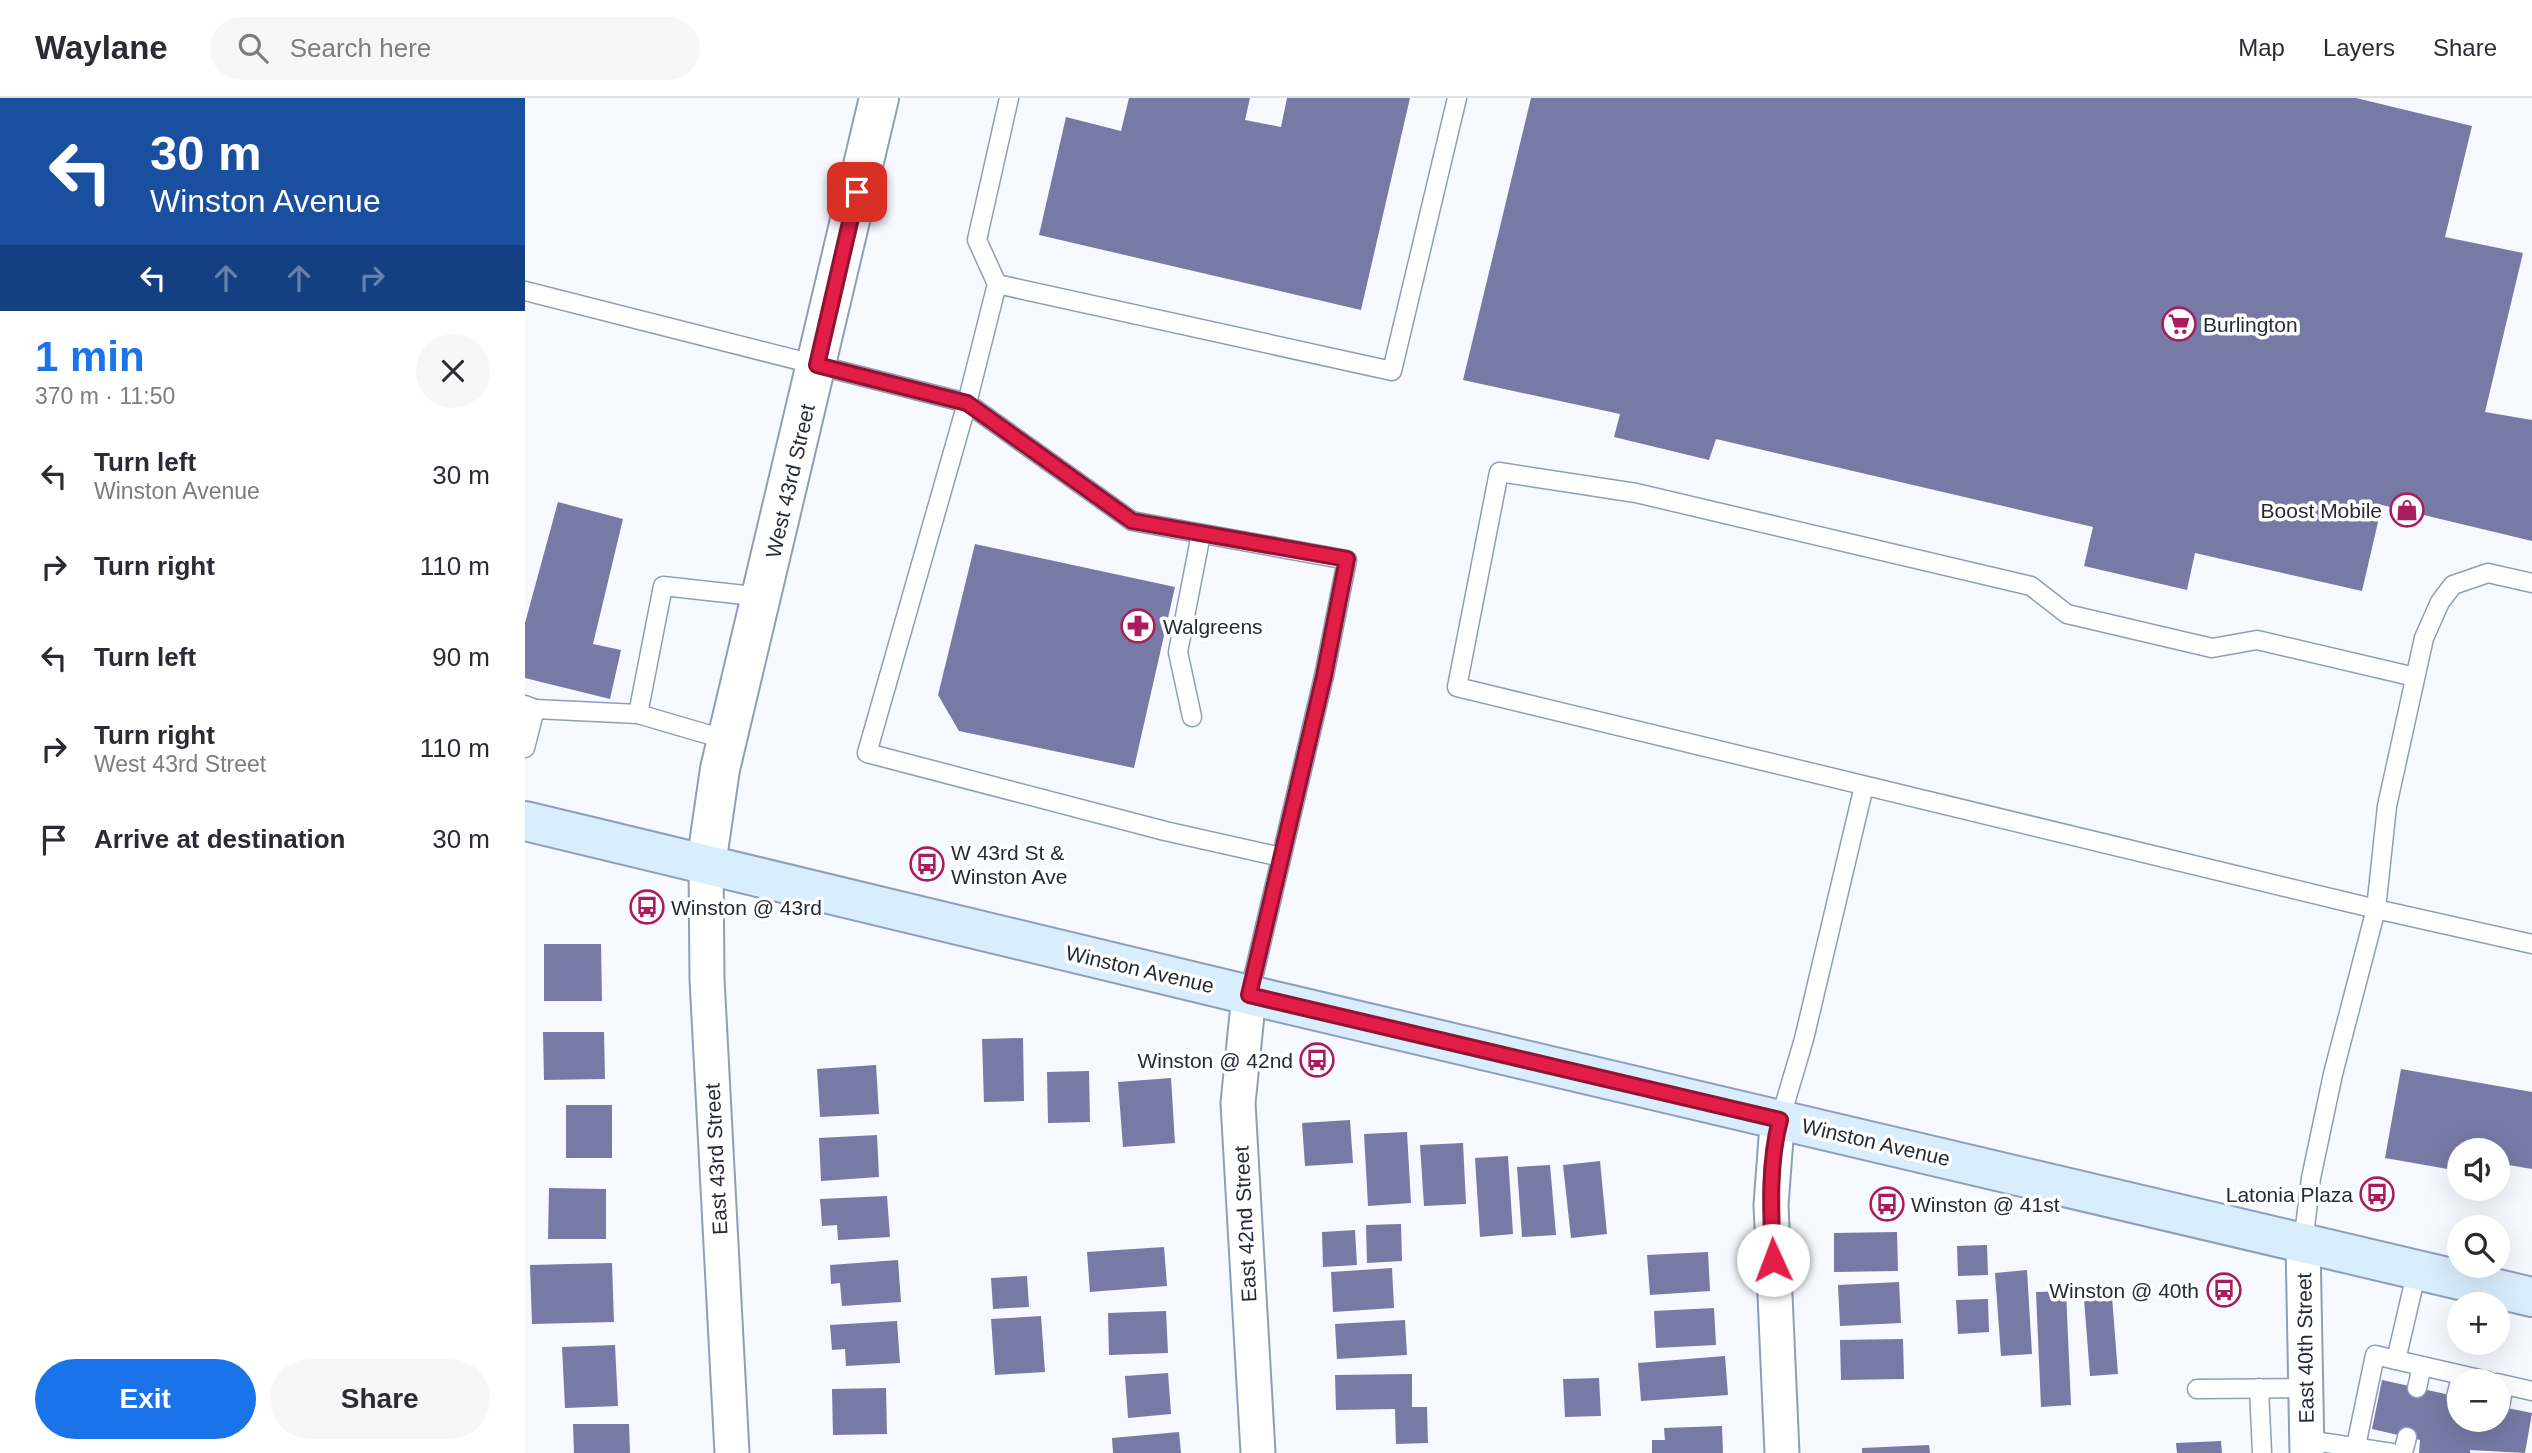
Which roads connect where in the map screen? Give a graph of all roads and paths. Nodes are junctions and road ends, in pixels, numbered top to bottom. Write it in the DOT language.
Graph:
graph roads {
  1 [pos="879,98"];
  2 [pos="1009,98"];
  3 [pos="1457,98"];
  4 [pos="997,284"];
  5 [pos="525,291"];
  6 [pos="817,365"];
  7 [pos="967,403"];
  8 [pos="1201,534"];
  9 [pos="2532,583"];
  10 [pos="763,597"];
  11 [pos="2415,677"];
  12 [pos="530,707"];
  13 [pos="638,714"];
  14 [pos="1192,717"];
  15 [pos="727,740"];
  16 [pos="525,748"];
  17 [pos="1864,786"];
  18 [pos="525,821"];
  19 [pos="1281,857"];
  20 [pos="706,865"];
  21 [pos="2376,909"];
  22 [pos="2532,944"];
  23 [pos="1249,995"];
  24 [pos="1780,1120"];
  25 [pos="2303,1243"];
  26 [pos="2417,1270"];
  27 [pos="2532,1297"];
  28 [pos="2396,1360"];
  29 [pos="2422,1366"];
  30 [pos="2447,1378"];
  31 [pos="2510,1386"];
  32 [pos="2259,1388"];
  33 [pos="2306,1388"];
  34 [pos="2417,1388"];
  35 [pos="2197,1389"];
  36 [pos="2532,1391"];
  37 [pos="2307,1446"];
  38 [pos="2356,1446"];
  39 [pos="732,1453"];
  40 [pos="1258,1453"];
  41 [pos="1781,1453"];
  42 [pos="2262,1453"];
  43 [pos="2392,1453"];
  1 -- 6 [label="street, West 43rd Street"];
  2 -- 4 [label="lane"];
  3 -- 4 [label="lane"];
  4 -- 7 [label="lane"];
  5 -- 6 [label="lane"];
  6 -- 7 [label="lane"];
  6 -- 10 [label="street, West 43rd Street"];
  7 -- 8 [label="lane"];
  7 -- 19 [label="lane"];
  8 -- 14 [label="lane"];
  8 -- 19 [label="lane"];
  9 -- 11 [label="lane"];
  10 -- 13 [label="lane"];
  10 -- 15 [label="street, West 43rd Street"];
  11 -- 17 [label="lane"];
  11 -- 21 [label="lane"];
  12 -- 13 [label="lane"];
  12 -- 16 [label="lane"];
  13 -- 15 [label="lane"];
  15 -- 20 [label="street, West 43rd Street"];
  17 -- 21 [label="lane"];
  17 -- 24 [label="lane"];
  18 -- 20 [label="main road, Winston Avenue"];
  19 -- 23 [label="lane"];
  20 -- 23 [label="main road, Winston Avenue"];
  20 -- 39 [label="street, East 43rd Street"];
  21 -- 22 [label="lane"];
  21 -- 25 [label="lane"];
  23 -- 24 [label="main road, Winston Avenue"];
  23 -- 40 [label="street, East 42nd Street"];
  24 -- 25 [label="main road, Winston Avenue"];
  24 -- 41 [label="street"];
  25 -- 26 [label="main road, Winston Avenue"];
  25 -- 33 [label="street, East 40th Street"];
  26 -- 27 [label="main road, Winston Avenue"];
  26 -- 28 [label="lane"];
  28 -- 29 [label="lane"];
  28 -- 38 [label="lane"];
  29 -- 30 [label="lane"];
  29 -- 34 [label="lane"];
  31 -- 36 [label="lane"];
  32 -- 33 [label="lane"];
  32 -- 35 [label="lane"];
  32 -- 42 [label="lane"];
  33 -- 37 [label="street, East 40th Street"];
  37 -- 38 [label="lane"];
  38 -- 43 [label="lane"];
}
